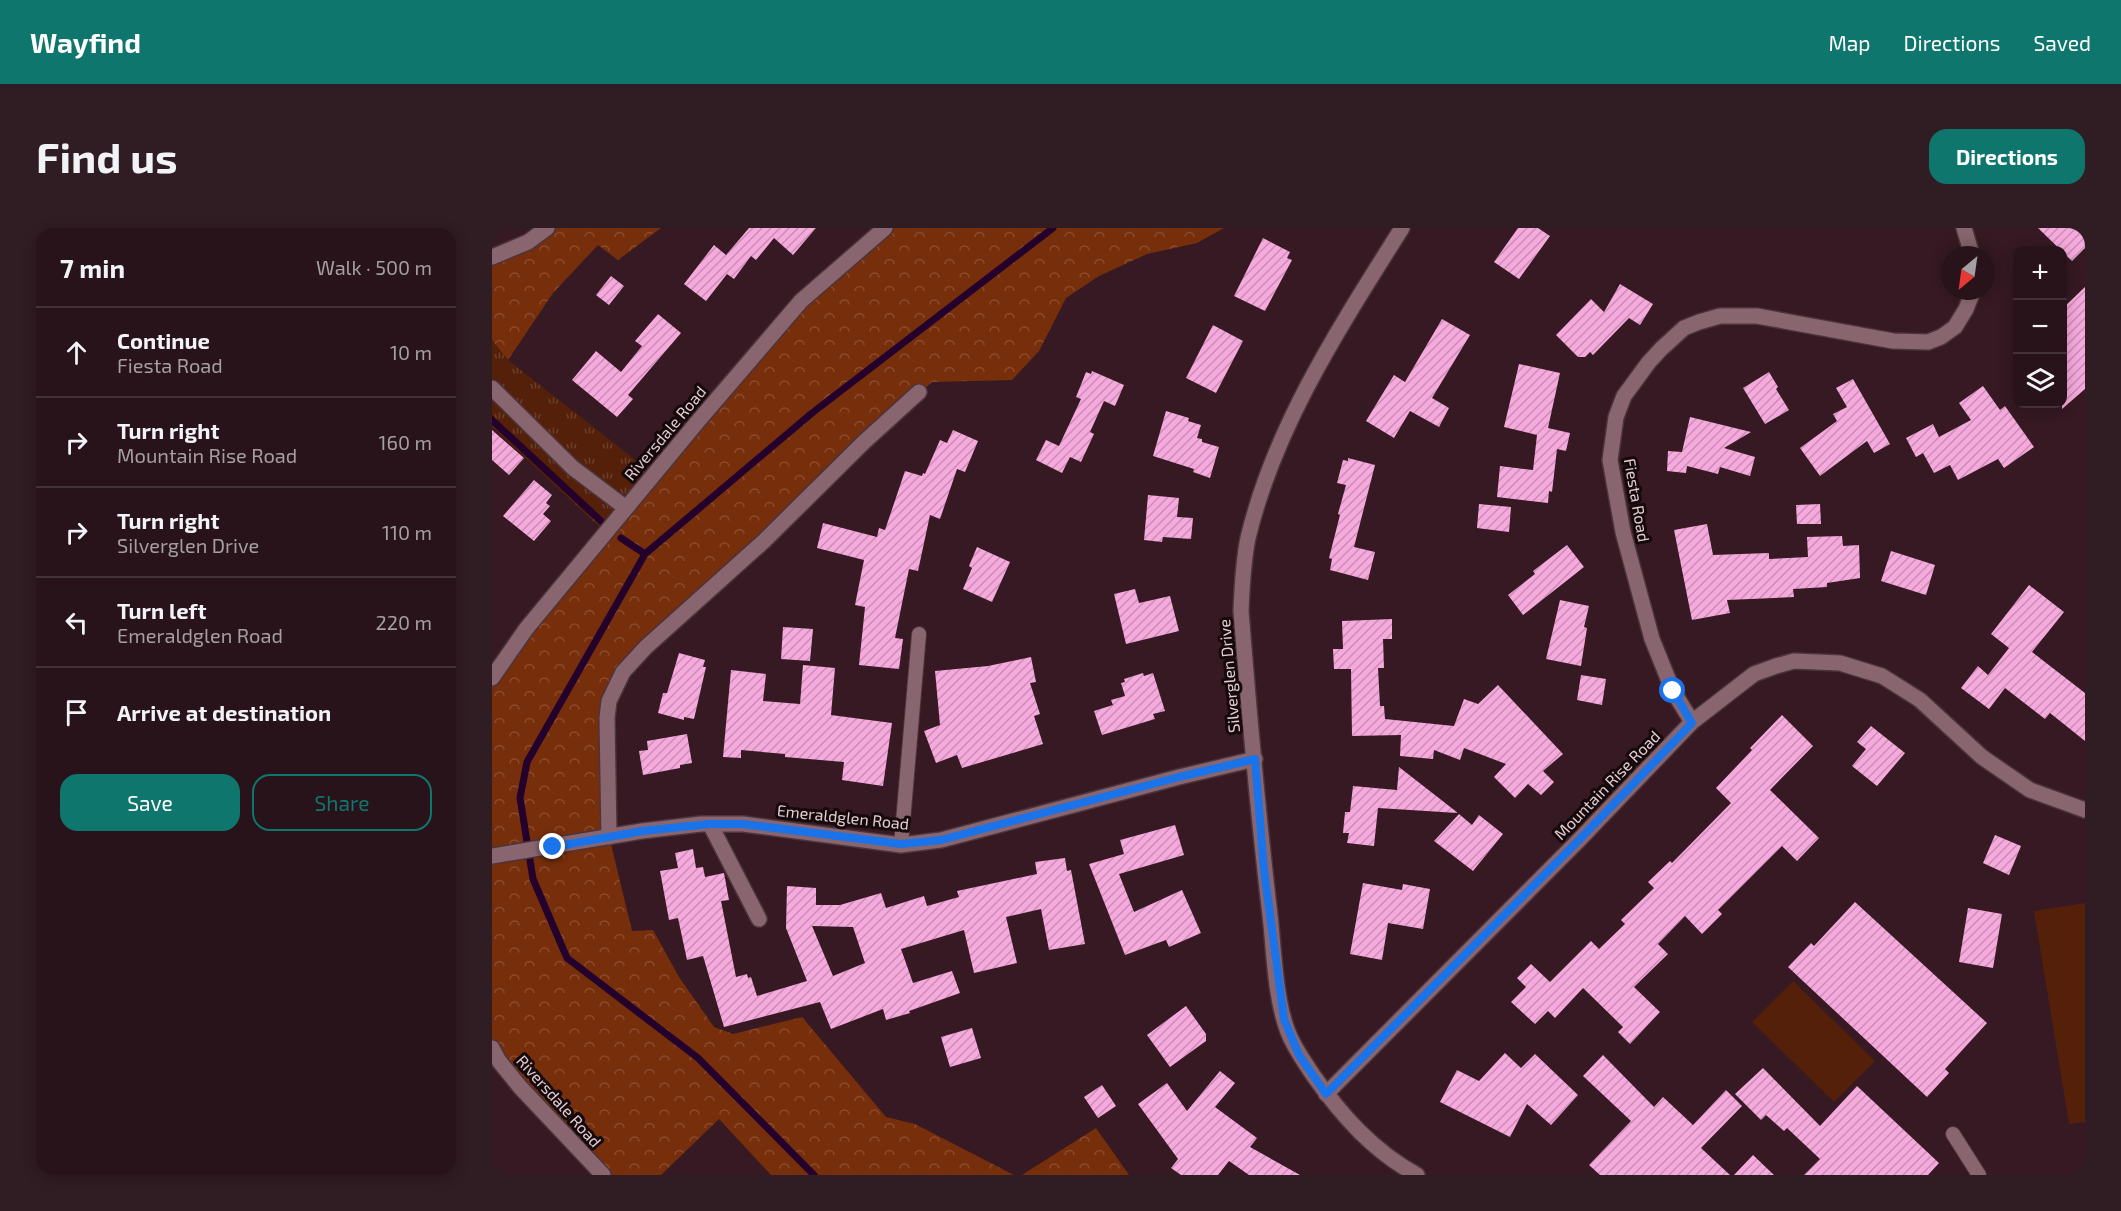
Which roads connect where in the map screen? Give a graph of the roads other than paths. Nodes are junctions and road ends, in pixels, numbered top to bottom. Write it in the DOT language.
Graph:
graph roads {
  1 [pos="547,228"];
  2 [pos="885,228"];
  3 [pos="1402,228"];
  4 [pos="1964,228"];
  5 [pos="1969,246"];
  6 [pos="492,257"];
  7 [pos="1970,300"];
  8 [pos="492,388"];
  9 [pos="919,392"];
  10 [pos="626,508"];
  11 [pos="920,634"];
  12 [pos="492,678"];
  13 [pos="1692,723"];
  14 [pos="1255,759"];
  15 [pos="2085,810"];
  16 [pos="710,824"];
  17 [pos="609,837"];
  18 [pos="901,844"];
  19 [pos="499,855"];
  20 [pos="759,919"];
  21 [pos="492,1048"];
  22 [pos="1326,1094"];
  23 [pos="1953,1134"];
  24 [pos="603,1175"];
  25 [pos="1417,1175"];
  26 [pos="1979,1175"];
  1 -- 6 [label="street"];
  2 -- 10 [label="street, Riversdale Road"];
  3 -- 14 [label="street, Silverglen Drive"];
  4 -- 5 [label="street"];
  7 -- 13 [label="street, Fiesta Road"];
  8 -- 10 [label="street"];
  9 -- 17 [label="street"];
  10 -- 12 [label="street, Riversdale Road"];
  11 -- 18 [label="lane"];
  13 -- 15 [label="street, Mountain Rise Road"];
  13 -- 22 [label="street, Mountain Rise Road"];
  14 -- 18 [label="street, Emeraldglen Road"];
  14 -- 22 [label="street, Silverglen Drive"];
  16 -- 17 [label="street, Emeraldglen Road"];
  16 -- 18 [label="street, Emeraldglen Road"];
  16 -- 20 [label="street"];
  17 -- 19 [label="street, Emeraldglen Road"];
  21 -- 24 [label="street, Riversdale Road"];
  22 -- 25 [label="street, Silverglen Drive"];
  23 -- 26 [label="lane"];
}
